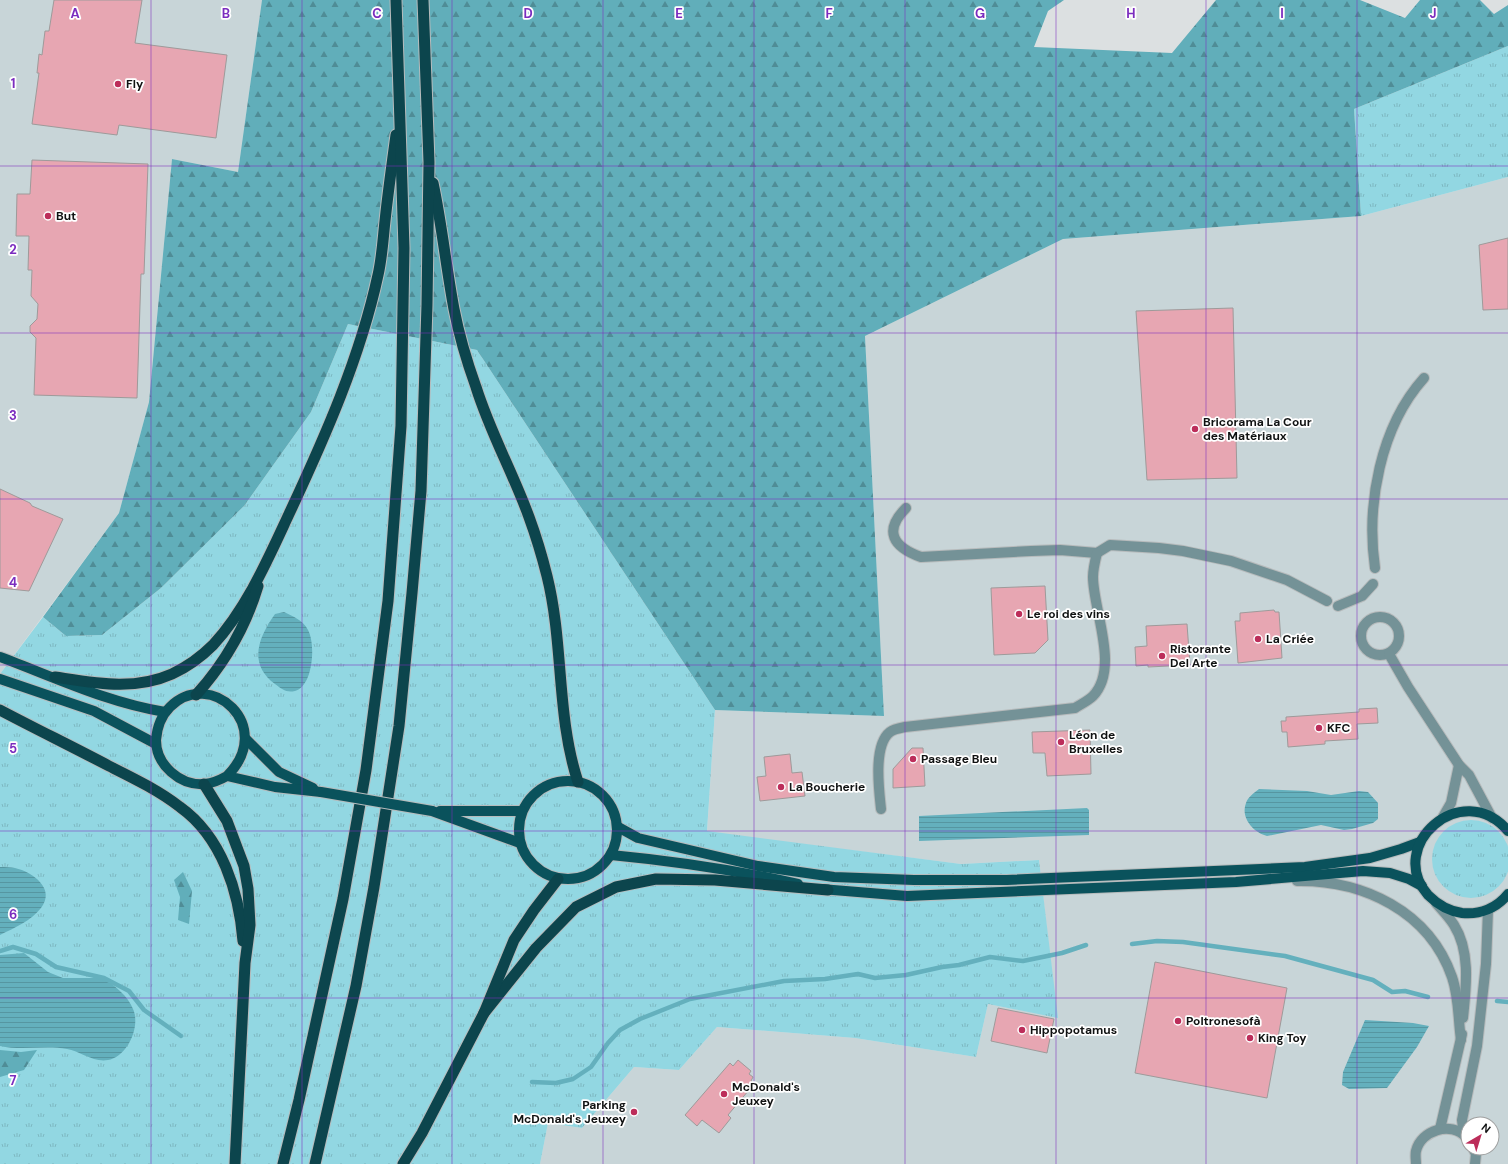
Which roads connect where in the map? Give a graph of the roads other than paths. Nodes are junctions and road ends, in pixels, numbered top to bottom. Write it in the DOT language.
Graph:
graph roads {
  1 [pos="396,0"];
  2 [pos="423,0"];
  3 [pos="400,107"];
  4 [pos="429,162"];
  5 [pos="1424,378"];
  6 [pos="906,508"];
  7 [pos="1097,553"];
  8 [pos="1375,568"];
  9 [pos="263,571"];
  10 [pos="1373,584"];
  11 [pos="1327,601"];
  12 [pos="1338,606"];
  13 [pos="1389,654"];
  14 [pos="0,657"];
  15 [pos="55,677"];
  16 [pos="0,679"];
  17 [pos="196,695"];
  18 [pos="0,710"];
  19 [pos="165,712"];
  20 [pos="246,739"];
  21 [pos="156,744"];
  22 [pos="1459,765"];
  23 [pos="227,776"];
  24 [pos="578,782"];
  25 [pos="204,784"];
  26 [pos="321,792"];
  27 [pos="881,809"];
  28 [pos="432,811"];
  29 [pos="522,811"];
  30 [pos="1443,818"];
  31 [pos="1492,818"];
  32 [pos="618,826"];
  33 [pos="1508,830"];
  34 [pos="1420,842"];
  35 [pos="520,843"];
  36 [pos="611,855"];
  37 [pos="558,879"];
  38 [pos="1236,882"];
  39 [pos="1422,886"];
  40 [pos="828,890"];
  41 [pos="1508,894"];
  42 [pos="1436,903"];
  43 [pos="1488,910"];
  44 [pos="245,963"];
  45 [pos="484,1013"];
  46 [pos="1461,1040"];
  47 [pos="1463,1116"];
  48 [pos="1440,1129"];
  49 [pos="1460,1134"];
  50 [pos="235,1164"];
  51 [pos="283,1164"];
  52 [pos="315,1164"];
  53 [pos="403,1164"];
  54 [pos="1416,1164"];
  1 -- 3 [label="highway"];
  2 -- 4 [label="highway"];
  3 -- 9 [label="highway"];
  3 -- 51 [label="highway"];
  4 -- 24 [label="highway"];
  4 -- 52 [label="highway"];
  5 -- 8 [label="street"];
  6 -- 7 [label="street"];
  7 -- 11 [label="street"];
  7 -- 27 [label="street"];
  9 -- 15 [label="highway"];
  9 -- 17 [label="highway"];
  10 -- 12 [label="street"];
  13 -- 22 [label="street"];
  14 -- 15 [label="main road"];
  15 -- 19 [label="main road"];
  16 -- 21 [label="main road"];
  17 -- 19 [label="main road"];
  17 -- 20 [label="main road"];
  18 -- 44 [label="highway"];
  19 -- 21 [label="main road"];
  20 -- 23 [label="main road"];
  20 -- 26 [label="main road"];
  21 -- 25 [label="main road"];
  22 -- 30 [label="street"];
  22 -- 31 [label="street"];
  23 -- 25 [label="main road"];
  23 -- 26 [label="main road"];
  24 -- 29 [label="main road"];
  24 -- 32 [label="main road"];
  25 -- 44 [label="highway"];
  26 -- 28 [label="main road, bridge"];
  28 -- 29 [label="main road"];
  28 -- 35 [label="main road"];
  29 -- 35 [label="main road"];
  30 -- 31 [label="main road"];
  30 -- 34 [label="main road"];
  31 -- 33 [label="main road"];
  32 -- 34 [label="main road"];
  32 -- 36 [label="main road"];
  34 -- 39 [label="main road"];
  35 -- 37 [label="main road"];
  36 -- 37 [label="main road"];
  36 -- 40 [label="main road"];
  37 -- 45 [label="highway"];
  38 -- 39 [label="main road"];
  38 -- 40 [label="main road"];
  38 -- 46 [label="street"];
  39 -- 42 [label="main road"];
  40 -- 45 [label="highway"];
  41 -- 43 [label="main road"];
  42 -- 43 [label="main road"];
  42 -- 46 [label="street"];
  43 -- 47 [label="street"];
  44 -- 50 [label="highway"];
  45 -- 53 [label="highway"];
  46 -- 48 [label="street"];
  48 -- 49 [label="street"];
  48 -- 54 [label="street"];
}
